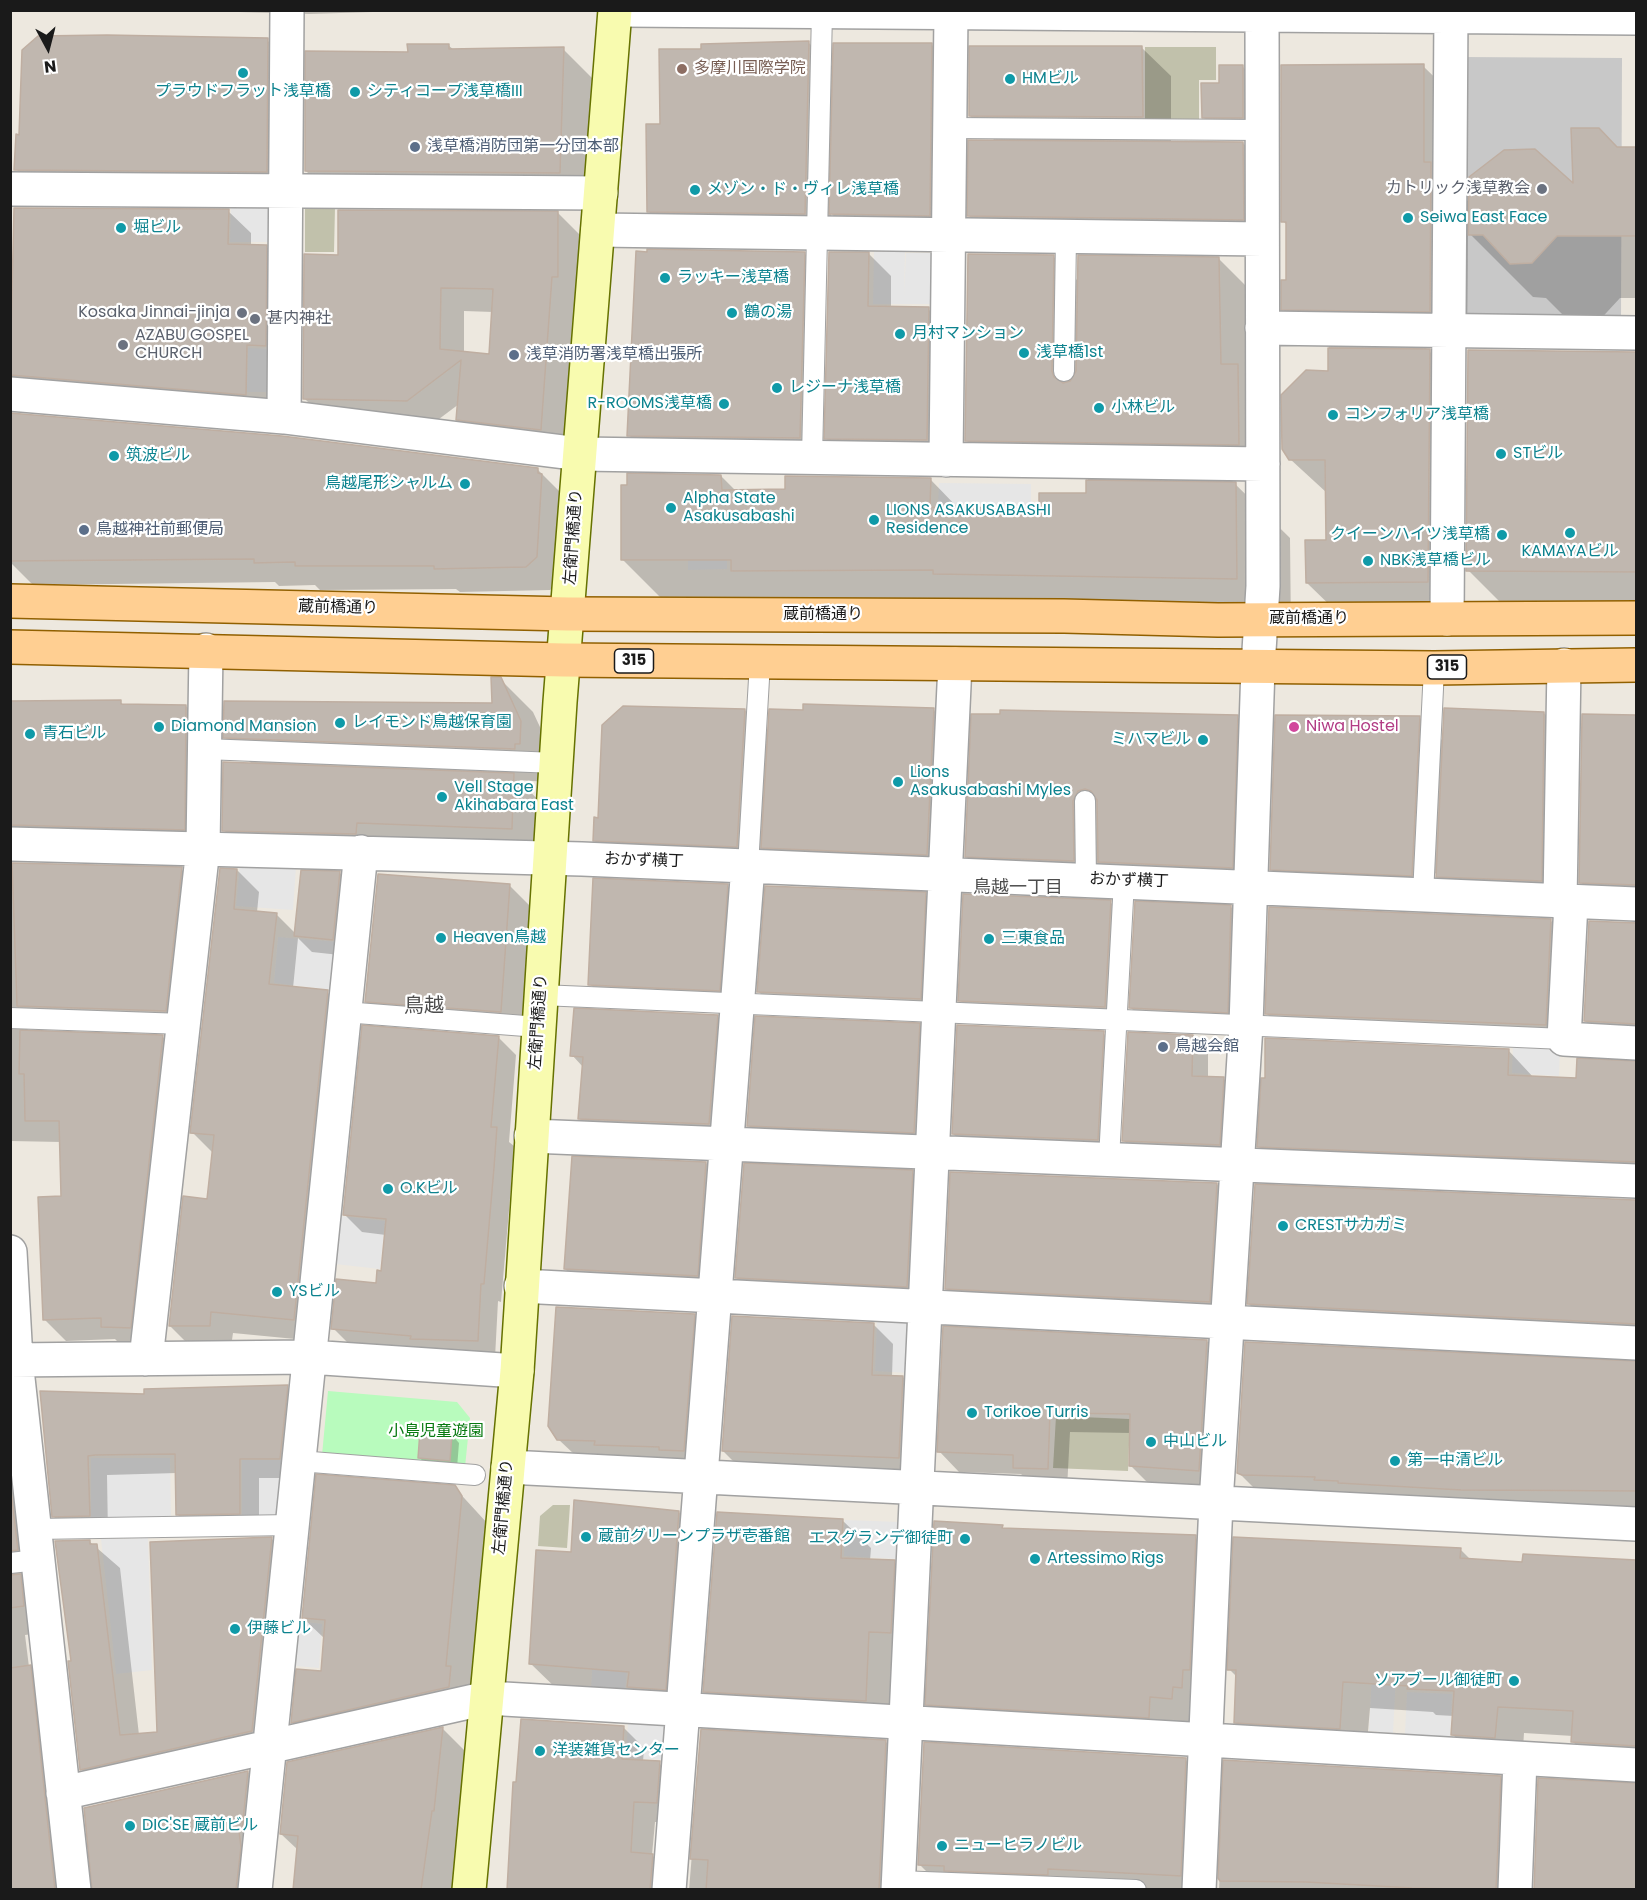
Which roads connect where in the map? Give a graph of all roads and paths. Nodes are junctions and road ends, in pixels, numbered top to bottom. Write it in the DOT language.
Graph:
graph roads {
  1 [pos="287,10"];
  2 [pos="615,10"];
  3 [pos="623,10"];
  4 [pos="822,12"];
  5 [pos="951,13"];
  6 [pos="1262,13"];
  7 [pos="1451,14"];
  8 [pos="1598,14"];
  9 [pos="1636,18"];
  10 [pos="950,128"];
  11 [pos="1262,130"];
  12 [pos="10,189"];
  13 [pos="285,191"];
  14 [pos="601,194"];
  15 [pos="598,230"];
  16 [pos="817,233"];
  17 [pos="948,235"];
  18 [pos="1066,236"];
  19 [pos="1262,239"];
  20 [pos="1262,328"];
  21 [pos="1449,330"];
  22 [pos="1636,333"];
  23 [pos="1064,371"];
  24 [pos="10,394"];
  25 [pos="284,417"];
  26 [pos="580,454"];
  27 [pos="812,458"];
  28 [pos="946,460"];
  29 [pos="1263,464"];
  30 [pos="10,601"];
  31 [pos="568,614"];
  32 [pos="1636,618"];
  33 [pos="1447,619"];
  34 [pos="1261,620"];
  35 [pos="10,647"];
  36 [pos="206,650"];
  37 [pos="564,660"];
  38 [pos="760,662"];
  39 [pos="955,664"];
  40 [pos="1564,665"];
  41 [pos="1636,665"];
  42 [pos="1257,667"];
  43 [pos="1434,668"];
  44 [pos="205,749"];
  45 [pos="556,763"];
  46 [pos="1085,801"];
  47 [pos="10,844"];
  48 [pos="203,848"];
  49 [pos="360,852"];
  50 [pos="550,858"];
  51 [pos="748,866"];
  52 [pos="945,874"];
  53 [pos="1086,880"];
  54 [pos="1124,881"];
  55 [pos="1251,886"];
  56 [pos="1423,895"];
  57 [pos="1566,903"];
  58 [pos="1636,904"];
  59 [pos="541,995"];
  60 [pos="739,1004"];
  61 [pos="344,1012"];
  62 [pos="939,1012"];
  63 [pos="10,1017"];
  64 [pos="1116,1019"];
  65 [pos="184,1024"];
  66 [pos="1246,1025"];
  67 [pos="538,1027"];
  68 [pos="1564,1039"];
  69 [pos="1636,1043"];
  70 [pos="531,1136"];
  71 [pos="729,1143"];
  72 [pos="932,1152"];
  73 [pos="1109,1159"];
  74 [pos="1238,1165"];
  75 [pos="1636,1181"];
  76 [pos="10,1252"];
  77 [pos="521,1286"];
  78 [pos="717,1296"];
  79 [pos="925,1307"];
  80 [pos="1228,1322"];
  81 [pos="1636,1343"];
  82 [pos="309,1357"];
  83 [pos="146,1359"];
  84 [pos="14,1360"];
  85 [pos="517,1371"];
  86 [pos="299,1461"];
  87 [pos="508,1467"];
  88 [pos="475,1474"];
  89 [pos="703,1477"];
  90 [pos="917,1488"];
  91 [pos="1216,1503"];
  92 [pos="1636,1524"];
  93 [pos="292,1525"];
  94 [pos="35,1528"];
  95 [pos="24,1562"];
  96 [pos="487,1698"];
  97 [pos="684,1709"];
  98 [pos="906,1722"];
  99 [pos="1206,1740"];
  100 [pos="270,1746"];
  101 [pos="1520,1759"];
  102 [pos="1636,1765"];
  103 [pos="63,1793"];
  104 [pos="898,1885"];
  105 [pos="74,1890"];
  106 [pos="255,1890"];
  107 [pos="469,1890"];
  108 [pos="669,1890"];
  109 [pos="1136,1890"];
  110 [pos="1199,1890"];
  111 [pos="1515,1890"];
  1 -- 13 [label="street"];
  2 -- 14 [label="street, 左衛門橋通り"];
  3 -- 4 [label="street"];
  4 -- 5 [label="street"];
  4 -- 16 [label="lane"];
  5 -- 6 [label="street"];
  5 -- 10 [label="street"];
  6 -- 7 [label="street"];
  6 -- 11 [label="street"];
  7 -- 8 [label="street"];
  7 -- 21 [label="street"];
  8 -- 9 [label="street"];
  10 -- 11 [label="lane"];
  10 -- 17 [label="street"];
  11 -- 19 [label="street"];
  12 -- 13 [label="street"];
  13 -- 14 [label="street"];
  13 -- 25 [label="street"];
  14 -- 15 [label="street, 左衛門橋通り"];
  15 -- 16 [label="street"];
  15 -- 26 [label="street, 左衛門橋通り"];
  16 -- 17 [label="street"];
  16 -- 27 [label="lane"];
  17 -- 18 [label="street"];
  17 -- 28 [label="street"];
  18 -- 19 [label="street"];
  18 -- 23 [label="lane"];
  19 -- 20 [label="street"];
  20 -- 21 [label="street"];
  20 -- 29 [label="street"];
  21 -- 22 [label="street"];
  21 -- 33 [label="street"];
  24 -- 25 [label="street"];
  25 -- 26 [label="street"];
  26 -- 27 [label="street"];
  26 -- 31 [label="street, 左衛門橋通り"];
  27 -- 28 [label="street"];
  28 -- 29 [label="street"];
  29 -- 34 [label="street"];
  30 -- 31 [label="main road, 蔵前橋通り"];
  31 -- 34 [label="main road, 蔵前橋通り"];
  31 -- 37 [label="street, 左衛門橋通り"];
  32 -- 33 [label="main road, 蔵前橋通り"];
  33 -- 34 [label="main road, 蔵前橋通り"];
  34 -- 42 [label="street"];
  35 -- 36 [label="main road, 315"];
  36 -- 37 [label="main road, 315"];
  36 -- 44 [label="street"];
  37 -- 38 [label="main road, 315"];
  37 -- 45 [label="street, 左衛門橋通り"];
  38 -- 39 [label="main road, 315"];
  38 -- 51 [label="lane"];
  39 -- 42 [label="main road, 315"];
  39 -- 52 [label="street"];
  40 -- 41 [label="main road, 315"];
  40 -- 43 [label="main road, 315"];
  40 -- 57 [label="street"];
  42 -- 43 [label="main road, 315"];
  42 -- 55 [label="street"];
  43 -- 56 [label="lane"];
  44 -- 45 [label="lane"];
  44 -- 48 [label="street"];
  45 -- 50 [label="street, 左衛門橋通り"];
  46 -- 53 [label="lane"];
  47 -- 48 [label="street, おかず横丁"];
  48 -- 49 [label="street, おかず横丁"];
  48 -- 65 [label="street"];
  49 -- 50 [label="street, おかず横丁"];
  49 -- 61 [label="street"];
  50 -- 51 [label="street, おかず横丁"];
  50 -- 59 [label="street, 左衛門橋通り"];
  51 -- 52 [label="street, おかず横丁"];
  51 -- 60 [label="street"];
  52 -- 53 [label="street, おかず横丁"];
  52 -- 62 [label="street"];
  53 -- 54 [label="street, おかず横丁"];
  54 -- 55 [label="street, おかず横丁"];
  54 -- 64 [label="lane"];
  55 -- 56 [label="street, おかず横丁"];
  55 -- 66 [label="street"];
  56 -- 57 [label="street, おかず横丁"];
  57 -- 58 [label="street, おかず横丁"];
  57 -- 68 [label="street"];
  59 -- 60 [label="lane"];
  59 -- 67 [label="street, 左衛門橋通り"];
  60 -- 62 [label="lane"];
  60 -- 71 [label="street"];
  61 -- 67 [label="lane"];
  61 -- 82 [label="street"];
  62 -- 64 [label="lane"];
  62 -- 72 [label="street"];
  63 -- 65 [label="lane"];
  64 -- 66 [label="lane"];
  64 -- 73 [label="lane"];
  65 -- 83 [label="street"];
  66 -- 68 [label="lane"];
  66 -- 74 [label="street"];
  67 -- 70 [label="street, 左衛門橋通り"];
  68 -- 69 [label="street"];
  70 -- 71 [label="street"];
  70 -- 77 [label="street, 左衛門橋通り"];
  71 -- 72 [label="street"];
  71 -- 78 [label="street"];
  72 -- 73 [label="street"];
  72 -- 79 [label="street"];
  73 -- 74 [label="street"];
  74 -- 75 [label="street"];
  74 -- 80 [label="street"];
  76 -- 84 [label="street"];
  77 -- 78 [label="street"];
  77 -- 85 [label="street, 左衛門橋通り"];
  78 -- 79 [label="street"];
  78 -- 89 [label="street"];
  79 -- 80 [label="street"];
  79 -- 90 [label="street"];
  80 -- 81 [label="street"];
  80 -- 91 [label="street"];
  82 -- 83 [label="street"];
  82 -- 85 [label="street"];
  82 -- 86 [label="street"];
  83 -- 84 [label="street"];
  84 -- 94 [label="street"];
  85 -- 87 [label="street, 左衛門橋通り"];
  86 -- 88 [label="lane"];
  86 -- 93 [label="street"];
  87 -- 89 [label="street"];
  87 -- 96 [label="street, 左衛門橋通り"];
  89 -- 90 [label="street"];
  89 -- 97 [label="street"];
  90 -- 91 [label="street"];
  90 -- 98 [label="street"];
  91 -- 92 [label="street"];
  91 -- 99 [label="street"];
  93 -- 94 [label="lane"];
  93 -- 100 [label="street"];
  94 -- 95 [label="street"];
  95 -- 103 [label="street"];
  96 -- 97 [label="street"];
  96 -- 100 [label="street"];
  96 -- 107 [label="street, 左衛門橋通り"];
  97 -- 98 [label="street"];
  97 -- 108 [label="street"];
  98 -- 99 [label="street"];
  98 -- 104 [label="street"];
  99 -- 101 [label="street"];
  99 -- 110 [label="street"];
  100 -- 103 [label="street"];
  100 -- 106 [label="street"];
  101 -- 102 [label="street"];
  101 -- 111 [label="street"];
  103 -- 105 [label="street"];
  104 -- 109 [label="lane"];
}
